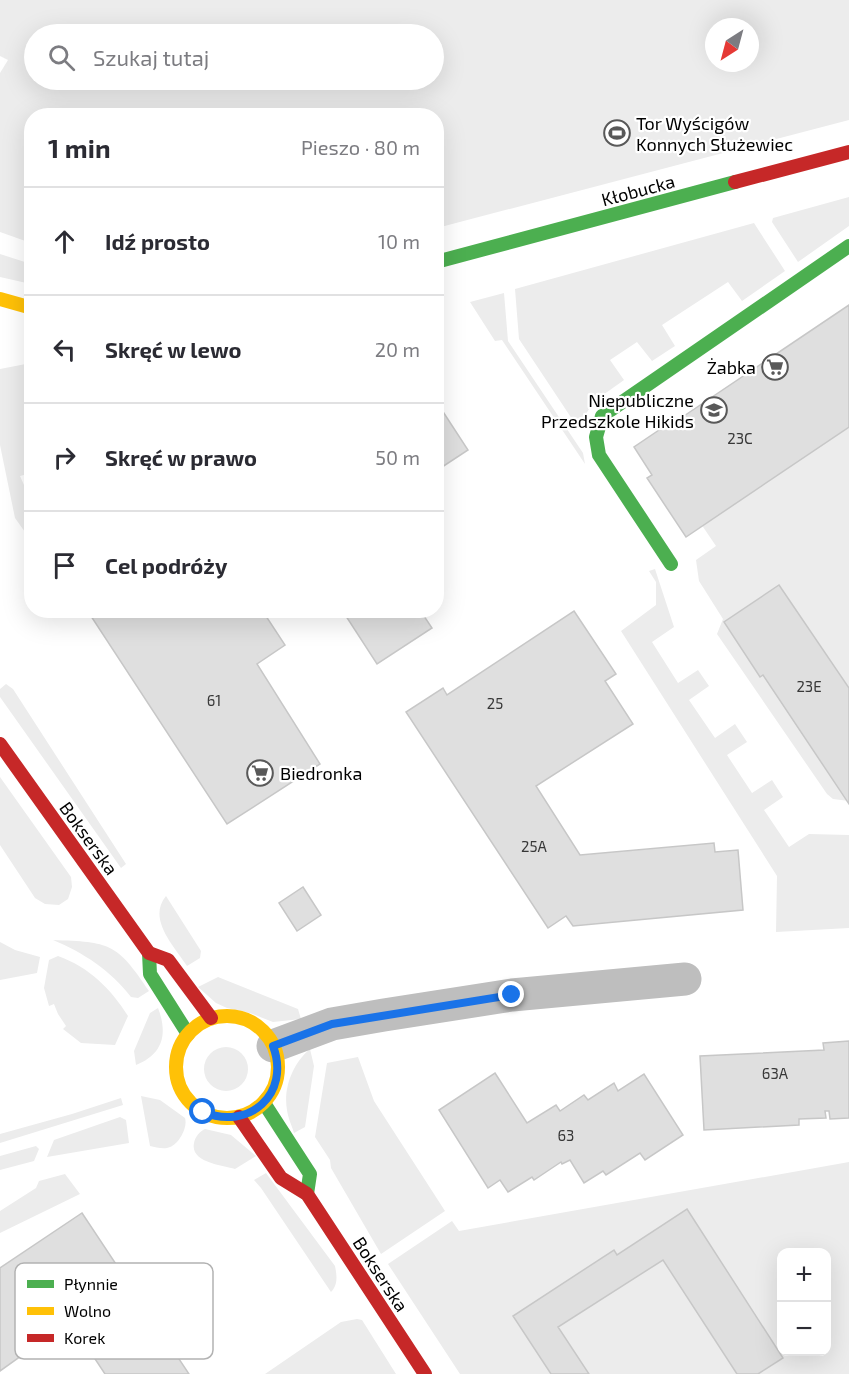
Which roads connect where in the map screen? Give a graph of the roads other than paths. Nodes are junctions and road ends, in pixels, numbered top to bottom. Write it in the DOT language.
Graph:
graph roads {
  1 [pos="849,152"];
  2 [pos="849,246"];
  3 [pos="444,259"];
  4 [pos="0,299"];
  5 [pos="24,306"];
  6 [pos="671,564"];
  7 [pos="0,744"];
  8 [pos="149,953"];
  9 [pos="685,979"];
  10 [pos="211,1018"];
  11 [pos="188,1034"];
  12 [pos="273,1046"];
  13 [pos="264,1103"];
  14 [pos="239,1117"];
  15 [pos="307,1194"];
  16 [pos="425,1374"];
  1 -- 3 [label="street, Kłobucka"];
  2 -- 6 [label="street"];
  4 -- 5 [label="street"];
  7 -- 8 [label="street, Bokserska"];
  8 -- 10 [label="street, Bokserska"];
  8 -- 11 [label="street, Bokserska"];
  9 -- 12 [label="street"];
  10 -- 11 [label="street"];
  10 -- 12 [label="street"];
  11 -- 14 [label="street"];
  12 -- 13 [label="street"];
  13 -- 14 [label="street"];
  13 -- 15 [label="street, Bokserska"];
  14 -- 15 [label="street, Bokserska"];
  15 -- 16 [label="street, Bokserska"];
}
